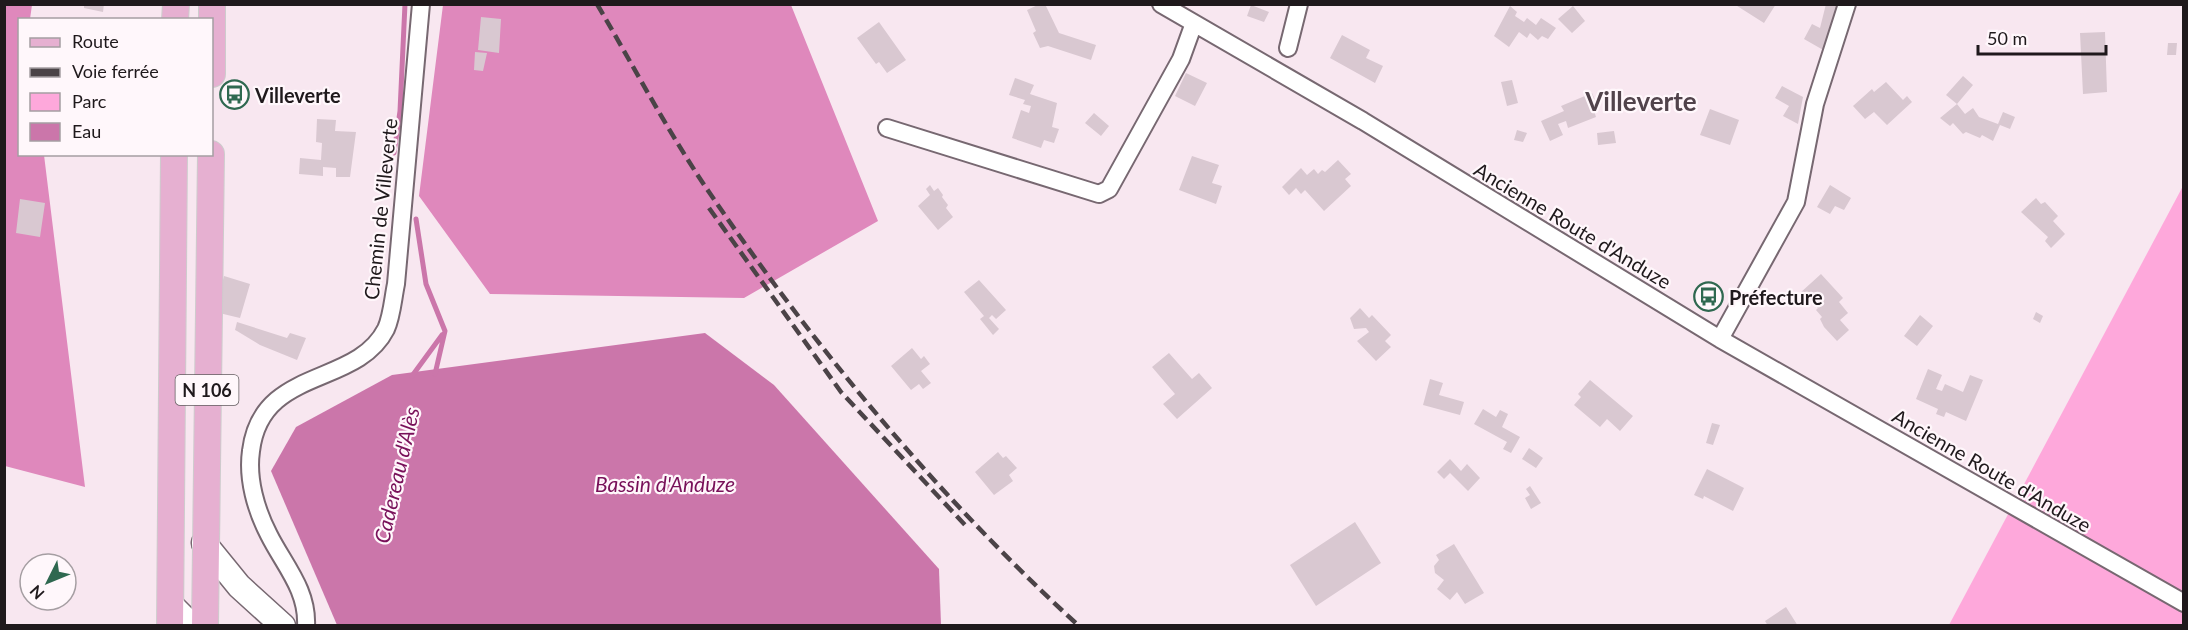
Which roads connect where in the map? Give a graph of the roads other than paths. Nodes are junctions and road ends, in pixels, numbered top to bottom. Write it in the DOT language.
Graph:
graph roads {
  1 [pos="421,4"];
  2 [pos="1161,4"];
  3 [pos="1299,4"];
  4 [pos="1847,4"];
  5 [pos="1194,23"];
  6 [pos="1287,48"];
  7 [pos="887,128"];
  8 [pos="174,156"];
  9 [pos="211,156"];
  10 [pos="1720,339"];
  11 [pos="204,543"];
  12 [pos="2184,603"];
  13 [pos="170,615"];
  14 [pos="192,626"];
  15 [pos="205,626"];
  16 [pos="283,626"];
  17 [pos="306,626"];
  1 -- 17 [label="street, Chemin de Villeverte"];
  2 -- 5 [label="street, Ancienne Route d'Anduze"];
  3 -- 6 [label="street"];
  4 -- 10 [label="street"];
  5 -- 7 [label="street"];
  5 -- 10 [label="street, Ancienne Route d'Anduze"];
  8 -- 13 [label="main road, N 106"];
  9 -- 11 [label="main road, N 106"];
  10 -- 12 [label="street, Ancienne Route d'Anduze"];
  11 -- 15 [label="main road, N 106"];
  11 -- 16 [label="main road"];
  13 -- 14 [label="main road"];
}
